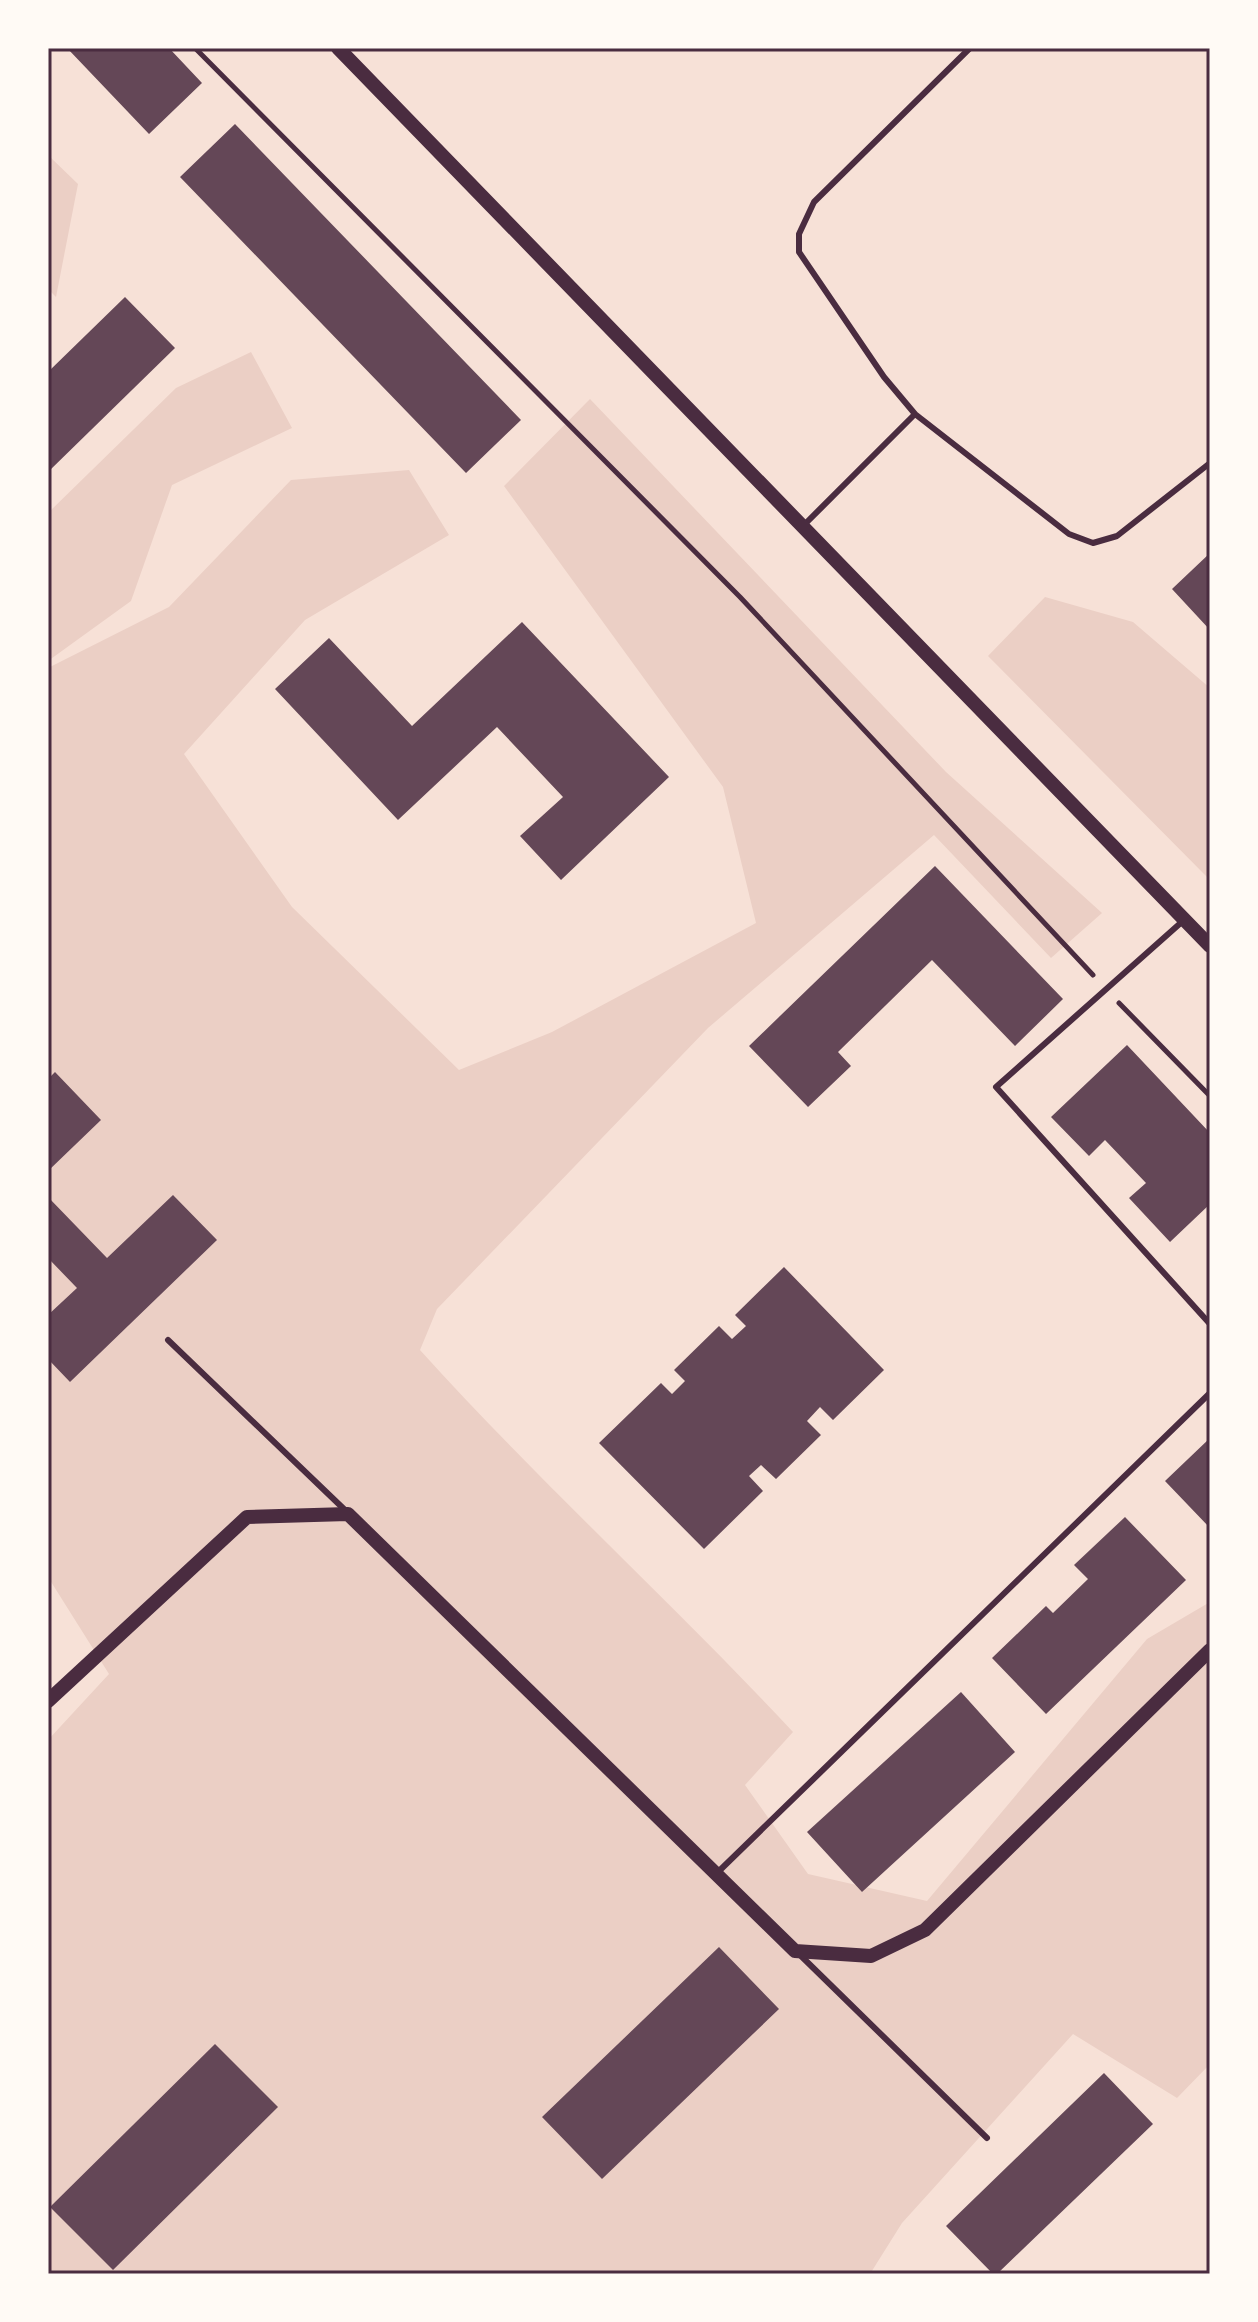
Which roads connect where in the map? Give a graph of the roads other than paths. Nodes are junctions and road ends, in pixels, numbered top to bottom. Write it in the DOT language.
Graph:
graph roads {
  1 [pos="338,48"];
  2 [pos="970,48"];
  3 [pos="915,414"];
  4 [pos="1210,463"];
  5 [pos="802,528"];
  6 [pos="1184,920"];
  7 [pos="1210,946"];
  8 [pos="1210,1324"];
  9 [pos="168,1340"];
  10 [pos="1210,1393"];
  11 [pos="348,1514"];
  12 [pos="1210,1650"];
  13 [pos="48,1701"];
  14 [pos="717,1873"];
  15 [pos="795,1951"];
  16 [pos="987,2138"];
  1 -- 5 [label="street"];
  2 -- 3 [label="lane"];
  3 -- 4 [label="lane"];
  3 -- 5 [label="lane"];
  5 -- 6 [label="street"];
  6 -- 7 [label="street"];
  6 -- 8 [label="lane"];
  9 -- 11 [label="lane"];
  10 -- 14 [label="lane"];
  11 -- 13 [label="street"];
  11 -- 14 [label="street"];
  12 -- 15 [label="street"];
  14 -- 15 [label="street"];
  15 -- 16 [label="lane"];
}
